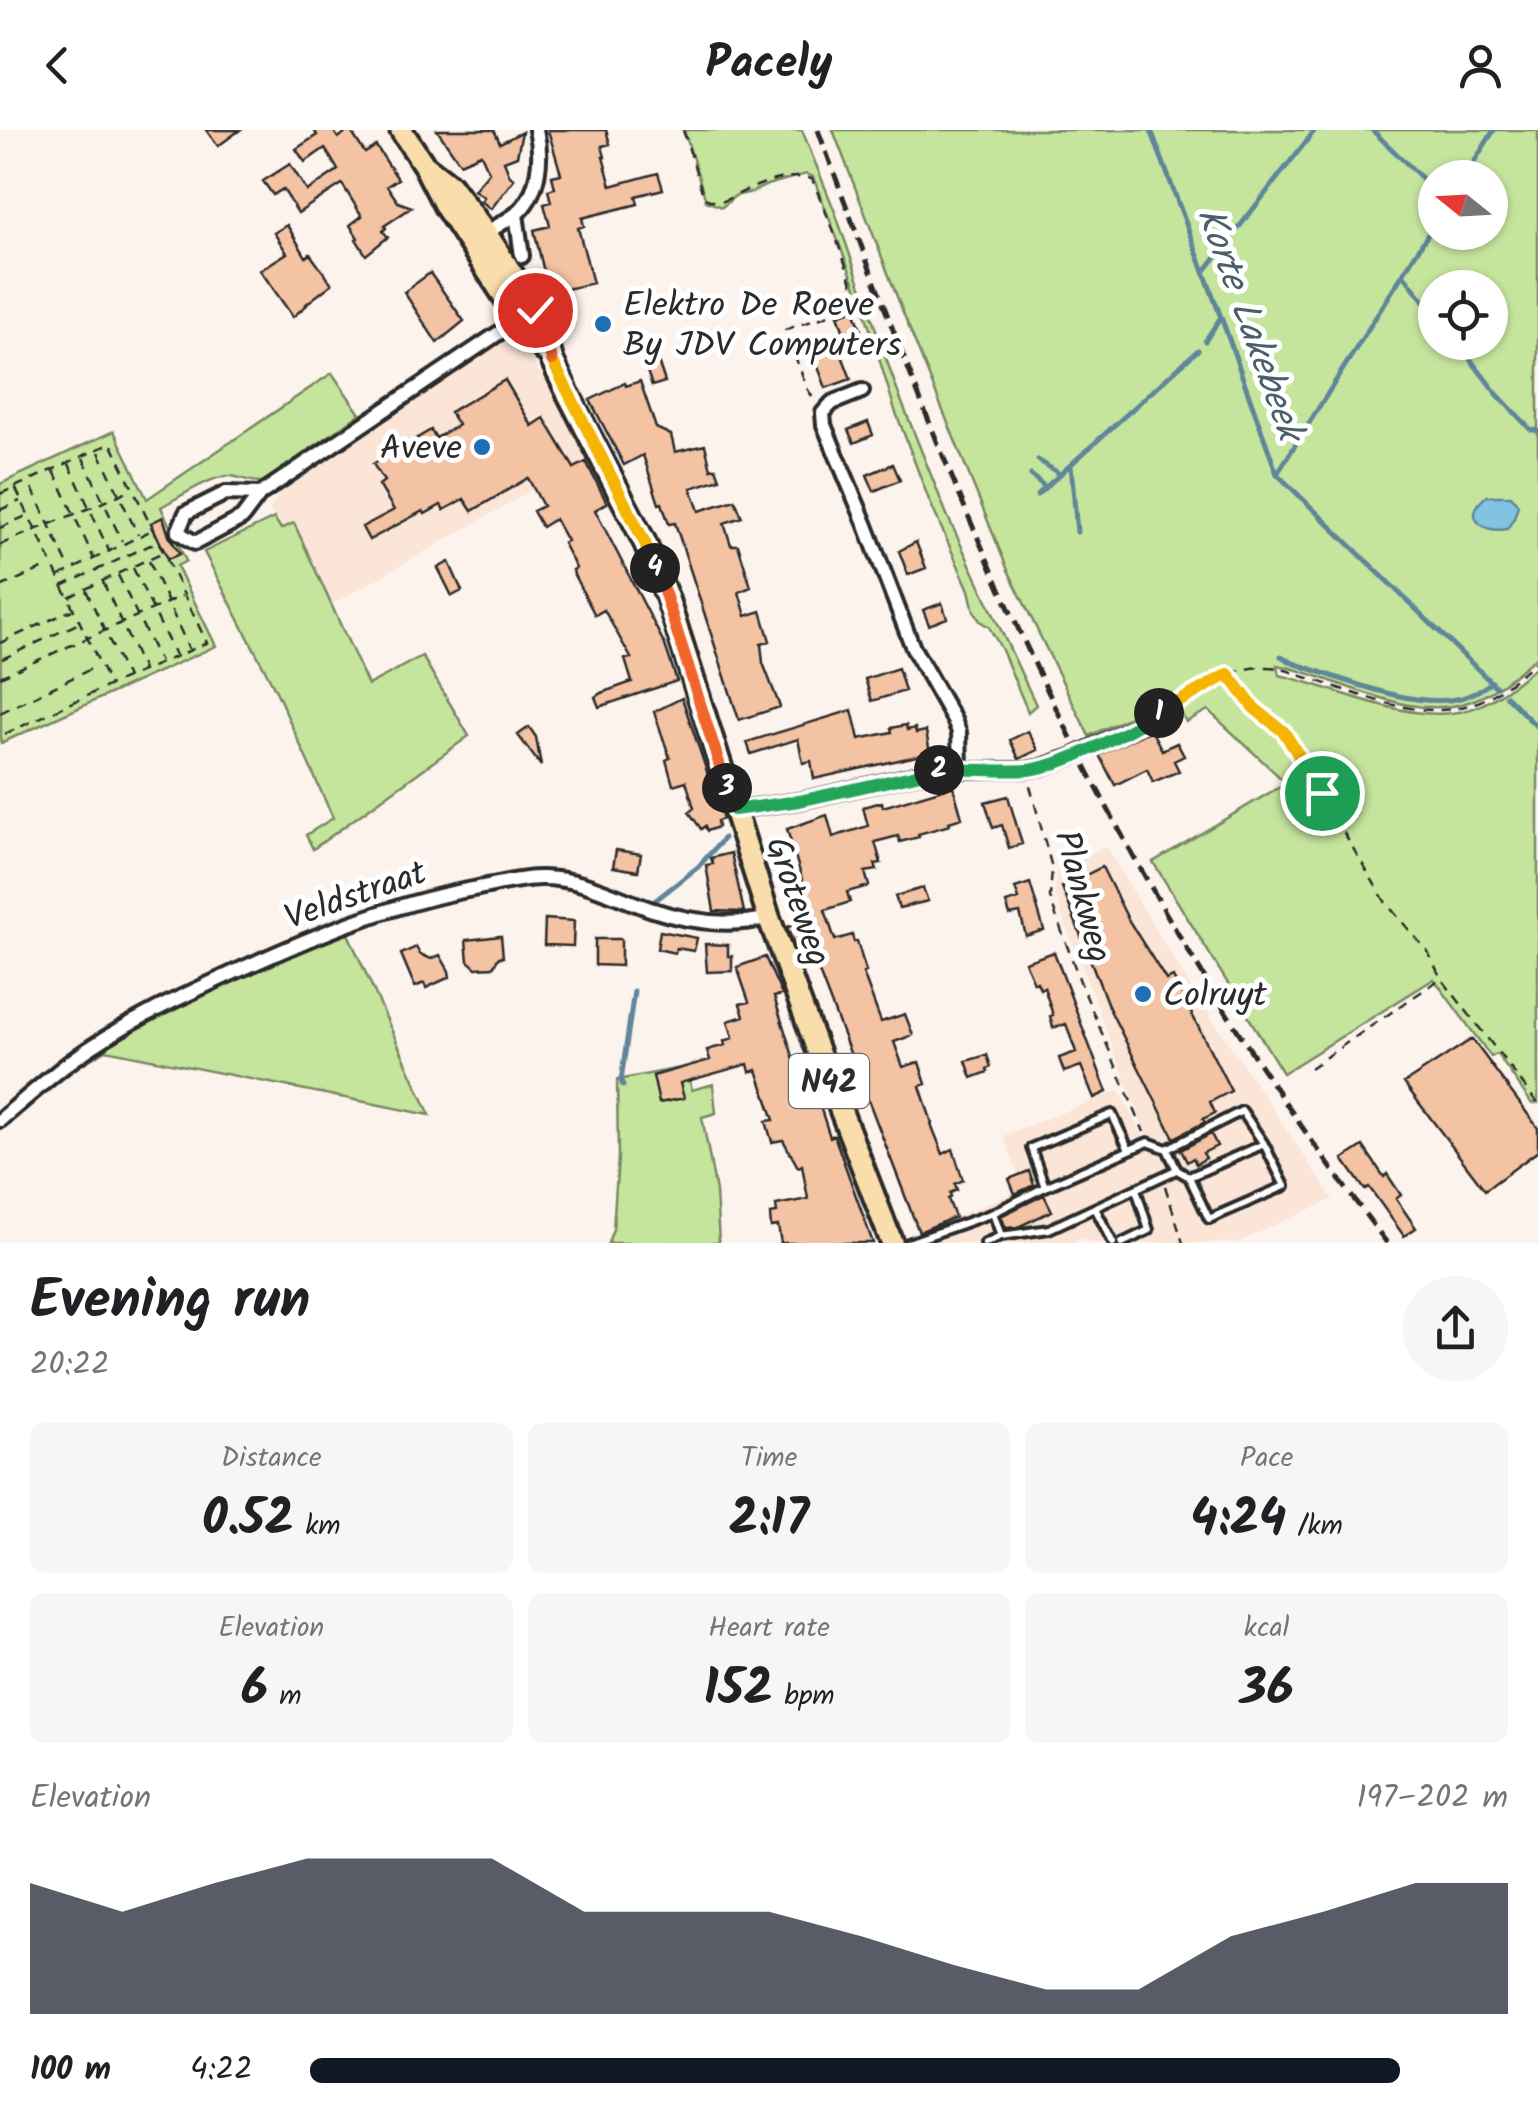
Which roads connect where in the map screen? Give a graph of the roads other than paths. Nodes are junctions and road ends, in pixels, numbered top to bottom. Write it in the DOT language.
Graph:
graph roads {
  1 [pos="401,130"];
  2 [pos="536,130"];
  3 [pos="516,214"];
  4 [pos="479,238"];
  5 [pos="522,256"];
  6 [pos="527,314"];
  7 [pos="862,391"];
  8 [pos="260,494"];
  9 [pos="1173,705"];
  10 [pos="960,768"];
  11 [pos="734,810"];
  12 [pos="769,918"];
  13 [pos="0,1120"];
  14 [pos="1264,1144"];
  15 [pos="1167,1149"];
  16 [pos="1129,1150"];
  17 [pos="1176,1170"];
  18 [pos="1189,1177"];
  19 [pos="1045,1187"];
  20 [pos="1135,1189"];
  21 [pos="1095,1208"];
  22 [pos="993,1212"];
  23 [pos="1001,1236"];
  24 [pos="892,1243"];
  25 [pos="908,1243"];
  26 [pos="984,1243"];
  27 [pos="1113,1243"];
  28 [pos="1122,1243"];
  1 -- 4 [label="main road, Groteweg / N42"];
  2 -- 3 [label="street"];
  3 -- 4 [label="street"];
  3 -- 5 [label="street"];
  4 -- 6 [label="main road, Groteweg / N42"];
  6 -- 8 [label="street"];
  6 -- 11 [label="main road, Groteweg / N42"];
  7 -- 10 [label="street"];
  8 -- 8 [label="street"];
  9 -- 10 [label="street"];
  10 -- 11 [label="street"];
  11 -- 12 [label="main road, Groteweg / N42"];
  12 -- 13 [label="street, Veldstraat"];
  12 -- 24 [label="main road, Groteweg / N42"];
  14 -- 15 [label="lane"];
  14 -- 18 [label="lane"];
  14 -- 18 [label="lane"];
  15 -- 16 [label="lane"];
  15 -- 17 [label="lane"];
  16 -- 19 [label="lane"];
  16 -- 19 [label="lane"];
  17 -- 18 [label="lane"];
  17 -- 20 [label="lane"];
  19 -- 22 [label="lane"];
  20 -- 21 [label="lane"];
  20 -- 28 [label="lane"];
  21 -- 23 [label="lane"];
  21 -- 27 [label="lane"];
  22 -- 23 [label="lane"];
  22 -- 25 [label="lane"];
  23 -- 26 [label="lane"];
}
